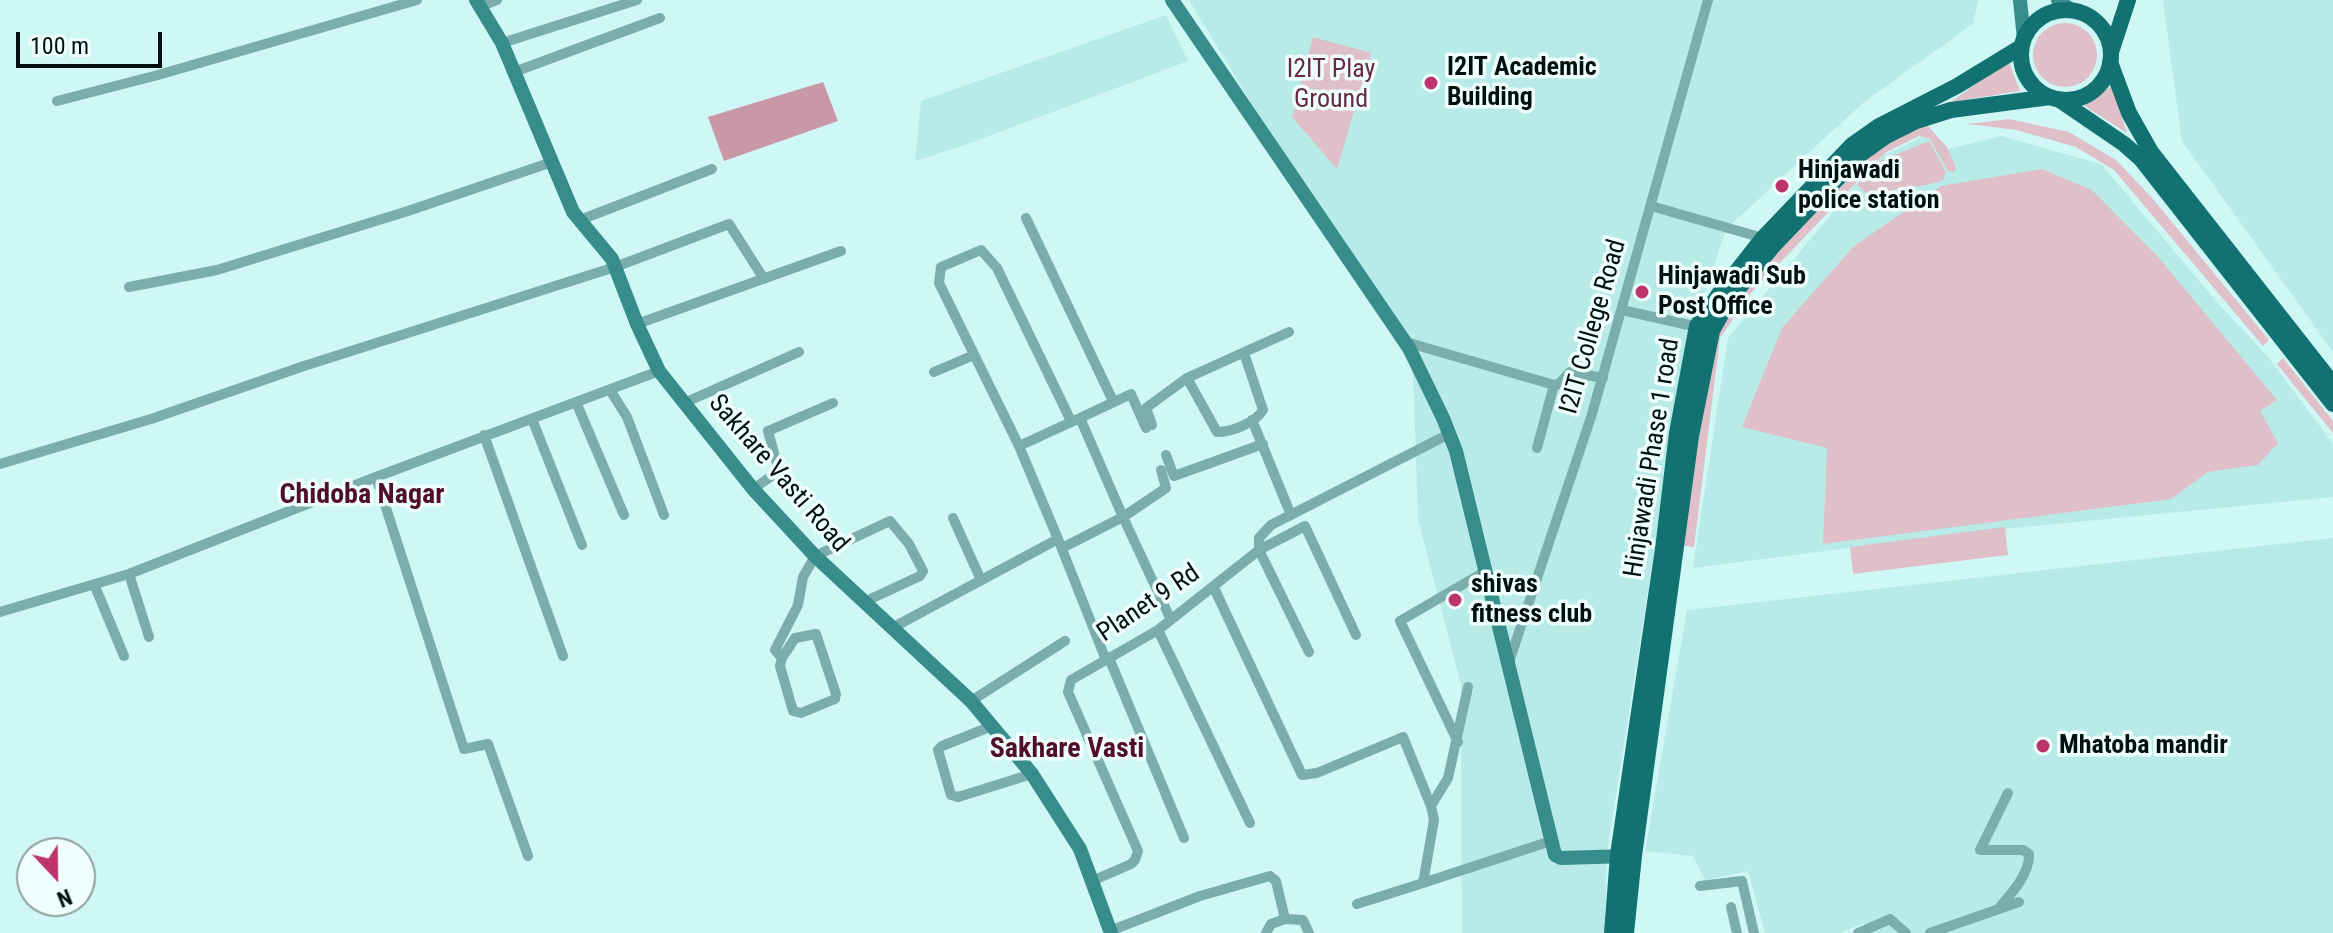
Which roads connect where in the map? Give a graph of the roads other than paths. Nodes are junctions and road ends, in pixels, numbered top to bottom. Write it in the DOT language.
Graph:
graph roads {
  1 [pos="417,0"];
  2 [pos="497,0"];
  3 [pos="637,0"];
  4 [pos="1172,0"];
  5 [pos="1708,0"];
  6 [pos="2020,0"];
  7 [pos="2128,0"];
  8 [pos="478,3"];
  9 [pos="2071,3"];
  10 [pos="660,18"];
  11 [pos="502,43"];
  12 [pos="2023,43"];
  13 [pos="2111,58"];
  14 [pos="514,72"];
  15 [pos="2054,98"];
  16 [pos="57,101"];
  17 [pos="552,162"];
  18 [pos="712,169"];
  19 [pos="1651,206"];
  20 [pos="1026,218"];
  21 [pos="580,220"];
  22 [pos="1769,241"];
  23 [pos="841,251"];
  24 [pos="615,267"];
  25 [pos="764,279"];
  26 [pos="129,287"];
  27 [pos="1622,310"];
  28 [pos="637,324"];
  29 [pos="1704,329"];
  30 [pos="1289,332"];
  31 [pos="1406,342"];
  32 [pos="799,352"];
  33 [pos="1244,353"];
  34 [pos="974,355"];
  35 [pos="659,371"];
  36 [pos="934,372"];
  37 [pos="1187,378"];
  38 [pos="1603,378"];
  39 [pos="2333,384"];
  40 [pos="1554,385"];
  41 [pos="610,390"];
  42 [pos="1113,401"];
  43 [pos="576,402"];
  44 [pos="684,403"];
  45 [pos="833,403"];
  46 [pos="2333,404"];
  47 [pos="532,419"];
  48 [pos="1076,420"];
  49 [pos="1252,420"];
  50 [pos="1449,434"];
  51 [pos="484,435"];
  52 [pos="1263,444"];
  53 [pos="1019,446"];
  54 [pos="1537,448"];
  55 [pos="1166,455"];
  56 [pos="0,464"];
  57 [pos="1161,470"];
  58 [pos="376,477"];
  59 [pos="753,489"];
  60 [pos="624,515"];
  61 [pos="664,515"];
  62 [pos="1291,515"];
  63 [pos="1123,517"];
  64 [pos="953,518"];
  65 [pos="1279,521"];
  66 [pos="1283,535"];
  67 [pos="1060,544"];
  68 [pos="582,545"];
  69 [pos="1259,550"];
  70 [pos="815,556"];
  71 [pos="1486,571"];
  72 [pos="129,574"];
  73 [pos="981,580"];
  74 [pos="94,584"];
  75 [pos="1214,588"];
  76 [pos="864,602"];
  77 [pos="0,612"];
  78 [pos="1171,620"];
  79 [pos="892,628"];
  80 [pos="1158,630"];
  81 [pos="1356,635"];
  82 [pos="149,637"];
  83 [pos="1065,641"];
  84 [pos="1309,652"];
  85 [pos="124,656"];
  86 [pos="563,656"];
  87 [pos="782,658"];
  88 [pos="1108,659"];
  89 [pos="1509,662"];
  90 [pos="1468,687"];
  91 [pos="971,701"];
  92 [pos="992,726"];
  93 [pos="1458,742"];
  94 [pos="1032,774"];
  95 [pos="2008,793"];
  96 [pos="1431,806"];
  97 [pos="1250,823"];
  98 [pos="1184,838"];
  99 [pos="1551,841"];
  100 [pos="528,856"];
  101 [pos="1626,856"];
  102 [pos="1092,881"];
  103 [pos="1423,883"];
  104 [pos="1700,886"];
  105 [pos="2019,902"];
  106 [pos="1357,904"];
  107 [pos="1731,907"];
  108 [pos="1998,909"];
  109 [pos="1285,919"];
  110 [pos="1110,932"];
  111 [pos="1266,933"];
  112 [pos="1309,933"];
  113 [pos="1612,933"];
  114 [pos="1626,933"];
  115 [pos="1737,933"];
  116 [pos="1754,933"];
  117 [pos="1860,933"];
  118 [pos="1906,933"];
  119 [pos="1930,933"];
  1 -- 16 [label="street"];
  2 -- 8 [label="street"];
  3 -- 11 [label="street"];
  4 -- 31 [label="street"];
  5 -- 19 [label="street, I2IT College Road"];
  6 -- 12 [label="street"];
  7 -- 13 [label="main road"];
  8 -- 11 [label="street, Sakhare Vasti Road"];
  9 -- 12 [label="main road"];
  9 -- 13 [label="main road"];
  10 -- 14 [label="street"];
  11 -- 14 [label="street, Sakhare Vasti Road"];
  12 -- 15 [label="main road"];
  12 -- 22 [label="main road, Hinjawadi Phase 1 road"];
  13 -- 15 [label="main road"];
  13 -- 39 [label="main road"];
  14 -- 17 [label="street, Sakhare Vasti Road"];
  15 -- 22 [label="main road, Hinjawadi Phase 1 road"];
  15 -- 46 [label="main road"];
  17 -- 21 [label="street, Sakhare Vasti Road"];
  17 -- 26 [label="street"];
  18 -- 21 [label="street"];
  19 -- 22 [label="street"];
  19 -- 27 [label="street, I2IT College Road"];
  20 -- 42 [label="street"];
  21 -- 24 [label="street, Sakhare Vasti Road"];
  22 -- 29 [label="main road, Hinjawadi Phase 1 road"];
  23 -- 25 [label="street"];
  24 -- 25 [label="street"];
  24 -- 28 [label="street, Sakhare Vasti Road"];
  24 -- 56 [label="street"];
  25 -- 28 [label="street"];
  27 -- 29 [label="street"];
  27 -- 38 [label="street, I2IT College Road"];
  28 -- 35 [label="street, Sakhare Vasti Road"];
  29 -- 101 [label="main road, Hinjawadi Phase 1 road"];
  30 -- 33 [label="street"];
  31 -- 40 [label="street"];
  31 -- 50 [label="street"];
  32 -- 44 [label="street"];
  33 -- 37 [label="street"];
  33 -- 49 [label="street"];
  34 -- 36 [label="street"];
  34 -- 48 [label="street"];
  34 -- 53 [label="street"];
  35 -- 41 [label="street"];
  35 -- 44 [label="street, Sakhare Vasti Road"];
  37 -- 42 [label="street"];
  37 -- 49 [label="street"];
  38 -- 40 [label="street"];
  38 -- 89 [label="street, I2IT College Road"];
  40 -- 54 [label="street"];
  41 -- 43 [label="street"];
  41 -- 61 [label="street"];
  42 -- 48 [label="street"];
  43 -- 47 [label="street"];
  43 -- 60 [label="street"];
  44 -- 59 [label="street, Sakhare Vasti Road"];
  45 -- 59 [label="street"];
  47 -- 51 [label="street"];
  47 -- 68 [label="street"];
  48 -- 53 [label="street"];
  48 -- 63 [label="street"];
  49 -- 52 [label="street"];
  50 -- 62 [label="street, Planet 9 Rd"];
  50 -- 71 [label="street"];
  51 -- 58 [label="street"];
  51 -- 86 [label="street"];
  52 -- 55 [label="street"];
  52 -- 62 [label="street"];
  53 -- 67 [label="street"];
  57 -- 63 [label="street"];
  58 -- 72 [label="street"];
  58 -- 100 [label="street"];
  59 -- 70 [label="street, Sakhare Vasti Road"];
  62 -- 65 [label="street, Planet 9 Rd"];
  63 -- 67 [label="street"];
  63 -- 78 [label="street"];
  64 -- 73 [label="street"];
  65 -- 66 [label="street"];
  65 -- 69 [label="street, Planet 9 Rd"];
  66 -- 69 [label="street"];
  66 -- 81 [label="street"];
  67 -- 73 [label="street"];
  67 -- 88 [label="street"];
  69 -- 75 [label="street, Planet 9 Rd"];
  69 -- 84 [label="street"];
  70 -- 76 [label="street, Sakhare Vasti Road"];
  70 -- 76 [label="street"];
  70 -- 87 [label="street"];
  71 -- 89 [label="street"];
  71 -- 93 [label="street"];
  72 -- 74 [label="street"];
  72 -- 82 [label="street"];
  73 -- 79 [label="street"];
  74 -- 77 [label="street"];
  74 -- 85 [label="street"];
  75 -- 78 [label="street, Planet 9 Rd"];
  75 -- 96 [label="street"];
  76 -- 79 [label="street, Sakhare Vasti Road"];
  78 -- 80 [label="street, Planet 9 Rd"];
  79 -- 91 [label="street, Sakhare Vasti Road"];
  80 -- 88 [label="street, Planet 9 Rd"];
  80 -- 97 [label="street"];
  83 -- 91 [label="street"];
  87 -- 87 [label="street"];
  88 -- 98 [label="street"];
  88 -- 102 [label="street, Planet 9 Rd"];
  89 -- 99 [label="street"];
  90 -- 93 [label="street"];
  91 -- 92 [label="street, Sakhare Vasti Road"];
  92 -- 94 [label="street, Sakhare Vasti Road"];
  92 -- 94 [label="street"];
  93 -- 96 [label="street"];
  94 -- 102 [label="street, Sakhare Vasti Road"];
  95 -- 108 [label="street"];
  96 -- 103 [label="street"];
  99 -- 101 [label="street"];
  99 -- 103 [label="street"];
  101 -- 113 [label="main road, Hinjawadi Phase 1 road"];
  101 -- 114 [label="main road, Hinjawadi Phase 1 road"];
  102 -- 110 [label="street, Sakhare Vasti Road"];
  103 -- 106 [label="street"];
  104 -- 116 [label="street"];
  105 -- 108 [label="street"];
  107 -- 115 [label="street"];
  108 -- 119 [label="street"];
  109 -- 110 [label="street"];
  109 -- 111 [label="street"];
  109 -- 112 [label="street"];
  117 -- 118 [label="street"];
}
